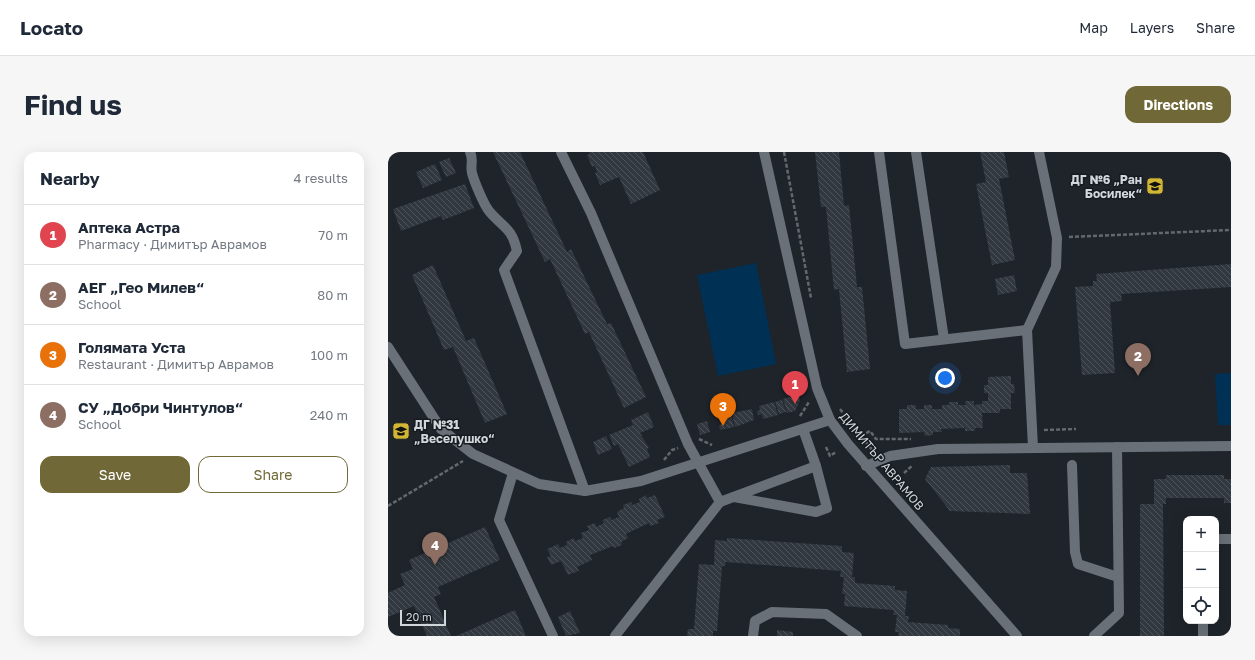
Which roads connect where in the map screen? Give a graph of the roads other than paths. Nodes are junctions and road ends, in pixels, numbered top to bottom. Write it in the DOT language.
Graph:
graph roads {
  1 [pos="470,152"];
  2 [pos="561,152"];
  3 [pos="764,152"];
  4 [pos="879,152"];
  5 [pos="916,152"];
  6 [pos="1039,152"];
  7 [pos="1027,330"];
  8 [pos="944,338"];
  9 [pos="388,347"];
  10 [pos="830,420"];
  11 [pos="803,429"];
  12 [pos="1231,446"];
  13 [pos="1033,447"];
  14 [pos="1118,447"];
  15 [pos="698,462"];
  16 [pos="1072,465"];
  17 [pos="816,466"];
  18 [pos="866,466"];
  19 [pos="513,473"];
  20 [pos="585,491"];
  21 [pos="734,497"];
  22 [pos="720,502"];
  23 [pos="1219,539"];
  24 [pos="1231,539"];
  25 [pos="1118,577"];
  26 [pos="1203,624"];
  27 [pos="553,636"];
  28 [pos="615,636"];
  29 [pos="753,636"];
  30 [pos="857,636"];
  31 [pos="1017,636"];
  32 [pos="1094,636"];
  33 [pos="1203,636"];
  1 -- 20 [label="street"];
  2 -- 15 [label="street"];
  3 -- 10 [label="street, ДИМИТЪР АВРАМОВ"];
  4 -- 8 [label="street"];
  5 -- 8 [label="street"];
  6 -- 7 [label="street"];
  7 -- 8 [label="street"];
  7 -- 13 [label="street"];
  9 -- 19 [label="street"];
  10 -- 11 [label="street"];
  10 -- 18 [label="street, ДИМИТЪР АВРАМОВ"];
  11 -- 15 [label="street"];
  11 -- 17 [label="street"];
  12 -- 14 [label="street"];
  13 -- 14 [label="street"];
  13 -- 18 [label="street"];
  14 -- 25 [label="street"];
  15 -- 20 [label="street"];
  15 -- 22 [label="street"];
  16 -- 25 [label="street"];
  17 -- 21 [label="street"];
  17 -- 21 [label="street"];
  18 -- 31 [label="street, ДИМИТЪР АВРАМОВ"];
  19 -- 20 [label="street"];
  19 -- 27 [label="street"];
  21 -- 22 [label="street"];
  22 -- 28 [label="street"];
  23 -- 24 [label="street"];
  25 -- 32 [label="street"];
  26 -- 33 [label="street"];
  29 -- 30 [label="street"];
}
